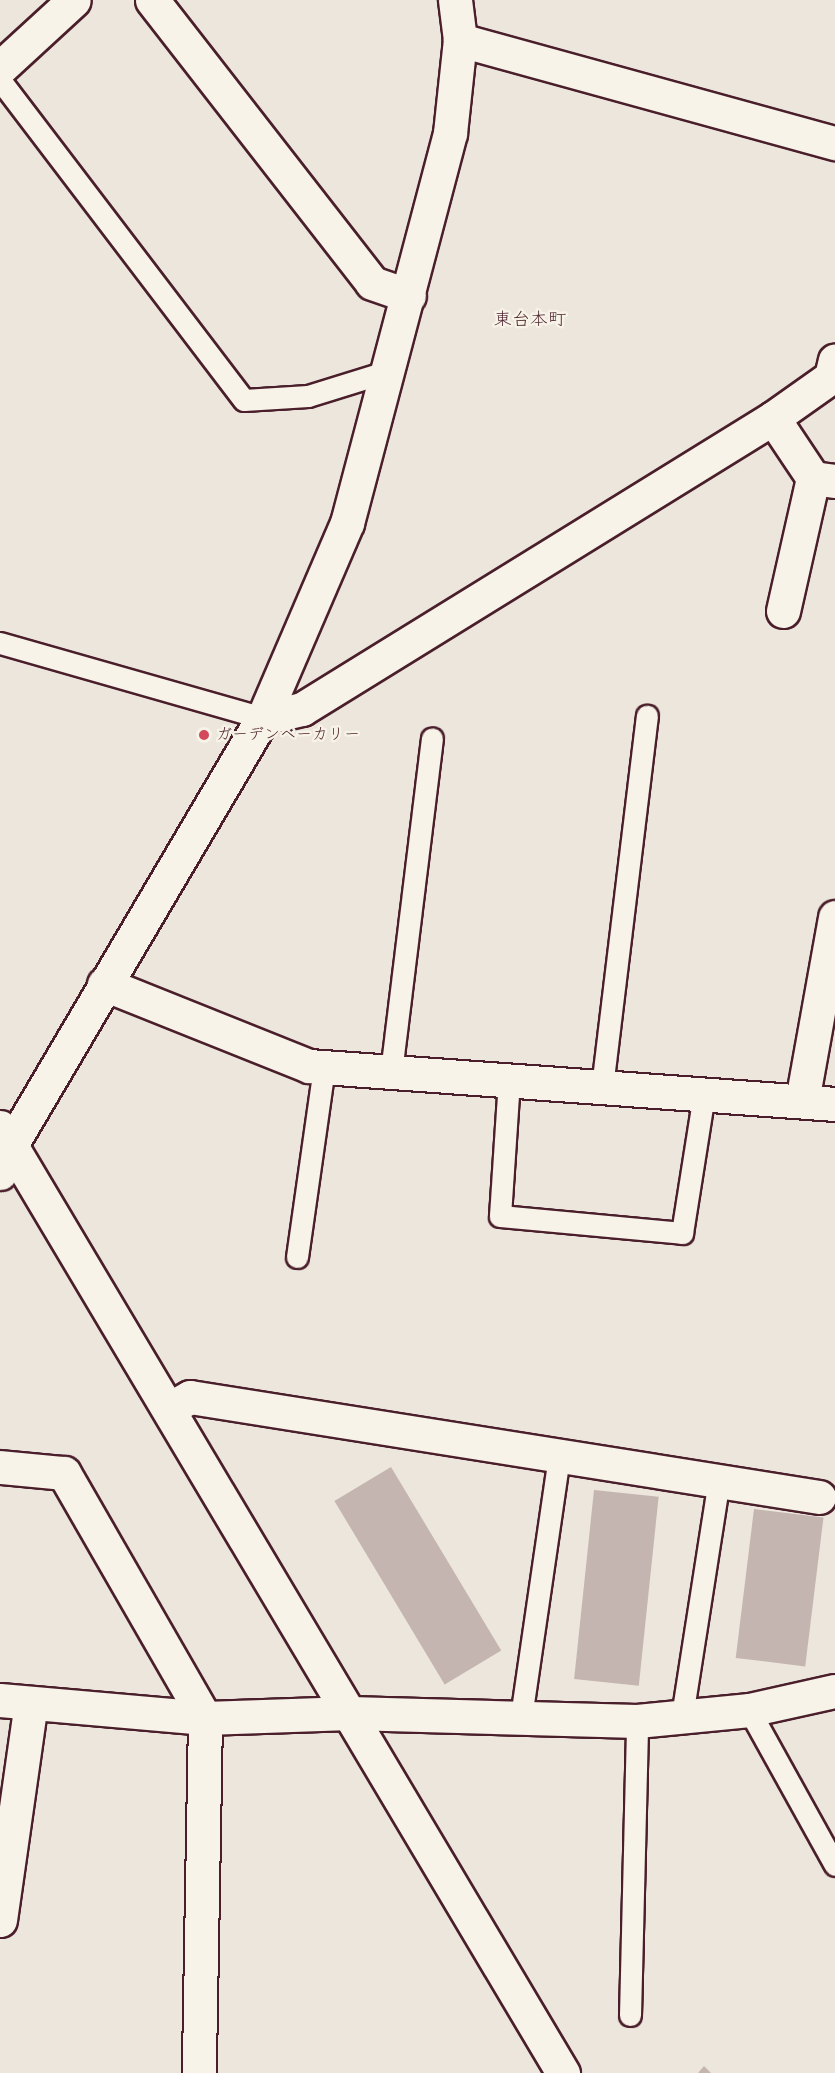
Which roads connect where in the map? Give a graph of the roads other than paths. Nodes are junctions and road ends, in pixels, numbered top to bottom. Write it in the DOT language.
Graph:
graph roads {
  1 [pos="74,0"];
  2 [pos="152,0"];
  3 [pos="455,0"];
  4 [pos="460,40"];
  5 [pos="0,68"];
  6 [pos="0,80"];
  7 [pos="835,143"];
  8 [pos="409,297"];
  9 [pos="835,360"];
  10 [pos="385,372"];
  11 [pos="773,418"];
  12 [pos="824,479"];
  13 [pos="783,611"];
  14 [pos="0,643"];
  15 [pos="647,716"];
  16 [pos="263,718"];
  17 [pos="432,739"];
  18 [pos="835,916"];
  19 [pos="104,984"];
  20 [pos="324,1067"];
  21 [pos="391,1072"];
  22 [pos="509,1080"];
  23 [pos="602,1087"];
  24 [pos="704,1094"];
  25 [pos="802,1101"];
  26 [pos="835,1104"];
  27 [pos="4,1148"];
  28 [pos="297,1257"];
  29 [pos="169,1409"];
  30 [pos="559,1455"];
  31 [pos="0,1467"];
  32 [pos="719,1481"];
  33 [pos="819,1497"];
  34 [pos="835,1691"];
  35 [pos="15,1701"];
  36 [pos="749,1710"];
  37 [pos="350,1713"];
  38 [pos="682,1716"];
  39 [pos="206,1718"];
  40 [pos="521,1718"];
  41 [pos="637,1721"];
  42 [pos="835,1865"];
  43 [pos="0,1920"];
  44 [pos="630,2015"];
  45 [pos="199,2073"];
  46 [pos="563,2073"];
  1 -- 5 [label="street"];
  2 -- 8 [label="street"];
  3 -- 4 [label="street"];
  4 -- 7 [label="street"];
  4 -- 8 [label="street"];
  6 -- 10 [label="lane"];
  8 -- 10 [label="street"];
  9 -- 11 [label="street"];
  10 -- 16 [label="street"];
  11 -- 12 [label="street"];
  11 -- 16 [label="street"];
  12 -- 13 [label="street"];
  14 -- 16 [label="lane"];
  15 -- 23 [label="lane"];
  16 -- 19 [label="street"];
  17 -- 21 [label="lane"];
  18 -- 25 [label="street"];
  19 -- 20 [label="street"];
  19 -- 27 [label="street"];
  20 -- 21 [label="street"];
  20 -- 28 [label="lane"];
  21 -- 22 [label="street"];
  22 -- 23 [label="street"];
  22 -- 24 [label="lane"];
  23 -- 24 [label="street"];
  24 -- 25 [label="street"];
  25 -- 26 [label="street"];
  27 -- 29 [label="street"];
  29 -- 30 [label="street"];
  29 -- 37 [label="street"];
  30 -- 32 [label="street"];
  30 -- 40 [label="lane"];
  31 -- 39 [label="street"];
  32 -- 33 [label="street"];
  32 -- 38 [label="lane"];
  34 -- 36 [label="street"];
  35 -- 39 [label="street"];
  35 -- 43 [label="street"];
  36 -- 38 [label="street"];
  36 -- 42 [label="lane"];
  37 -- 39 [label="street"];
  37 -- 40 [label="street"];
  37 -- 46 [label="street"];
  38 -- 41 [label="street"];
  39 -- 45 [label="street"];
  40 -- 41 [label="street"];
  41 -- 44 [label="lane"];
}
